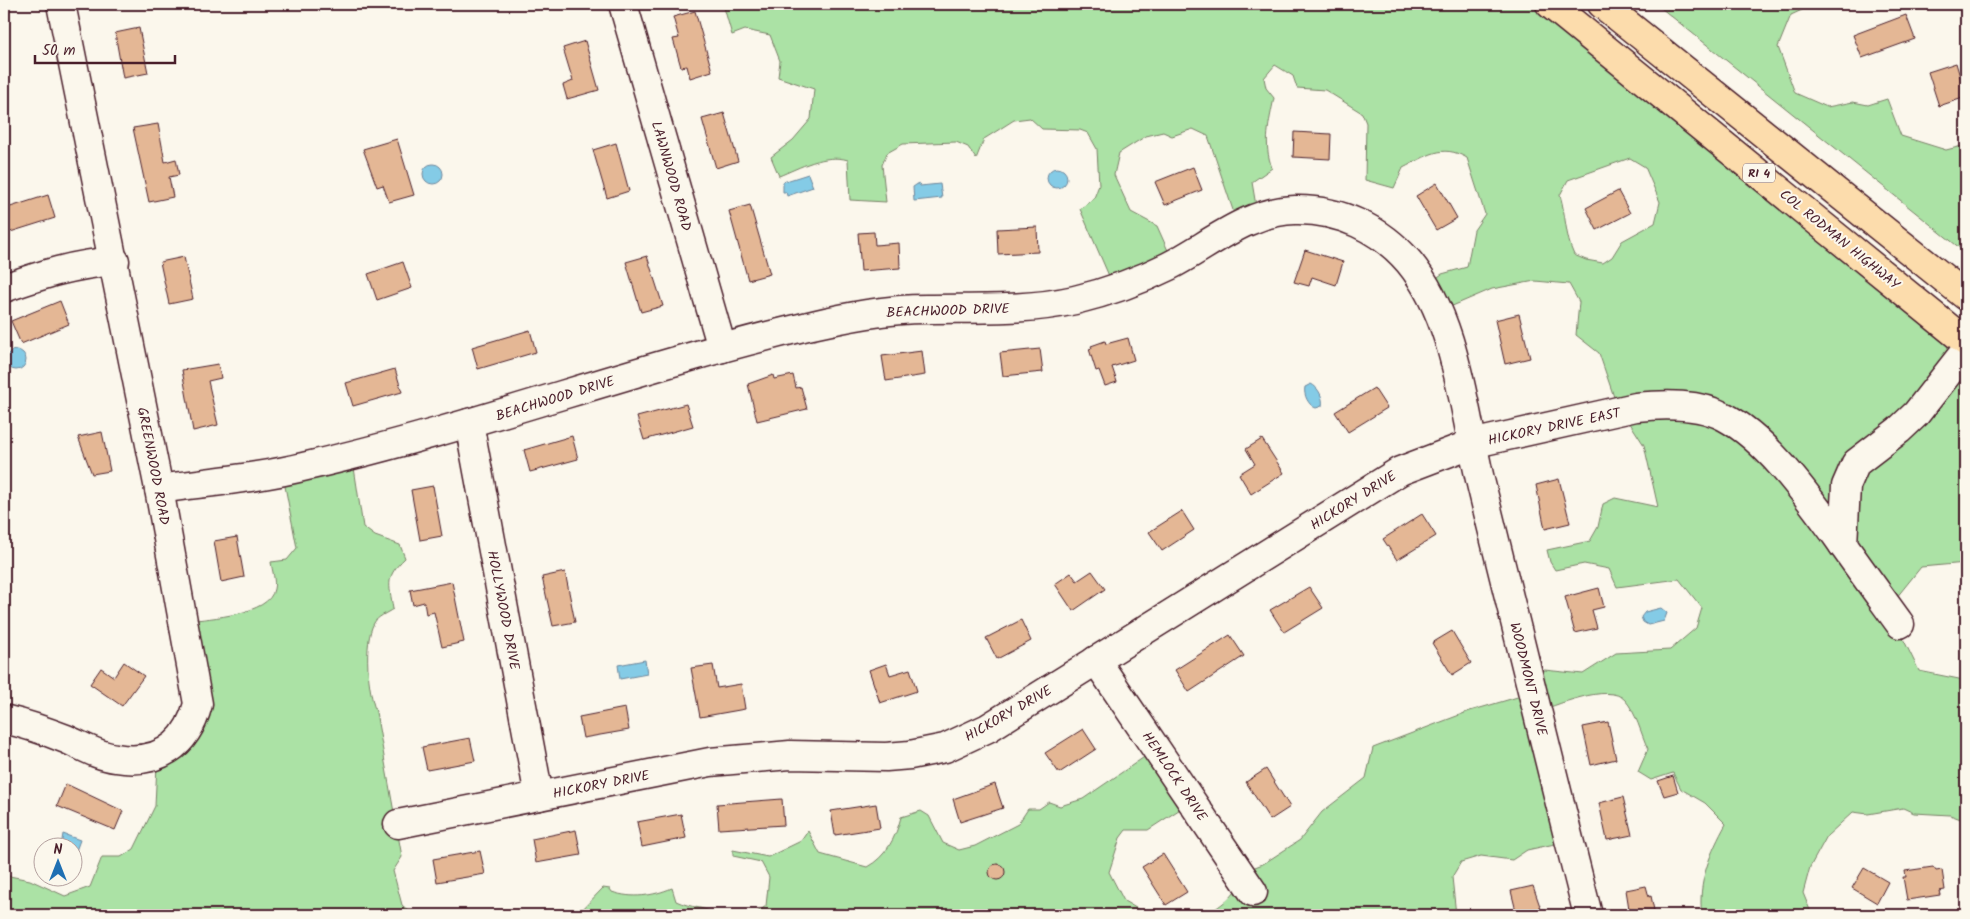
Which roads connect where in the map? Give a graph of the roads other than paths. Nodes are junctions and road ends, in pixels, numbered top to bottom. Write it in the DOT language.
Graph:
graph roads {
  1 [pos="62,4"];
  2 [pos="622,4"];
  3 [pos="1550,4"];
  4 [pos="1602,4"];
  5 [pos="115,261"];
  6 [pos="4,288"];
  7 [pos="1966,296"];
  8 [pos="1966,342"];
  9 [pos="722,348"];
  10 [pos="1966,350"];
  11 [pos="469,423"];
  12 [pos="1471,444"];
  13 [pos="159,489"];
  14 [pos="1843,546"];
  15 [pos="1900,624"];
  16 [pos="1096,660"];
  17 [pos="4,719"];
  18 [pos="538,796"];
  19 [pos="398,824"];
  20 [pos="1253,892"];
  21 [pos="1588,915"];
  1 -- 5 [label="street, GREENWOOD ROAD"];
  2 -- 9 [label="street, LAWNWOOD ROAD"];
  3 -- 8 [label="highway, COL RODMAN HIGHWAY / RI 4"];
  4 -- 7 [label="highway, RI 4"];
  5 -- 6 [label="street"];
  5 -- 13 [label="street, GREENWOOD ROAD"];
  9 -- 11 [label="street, BEACHWOOD DRIVE"];
  9 -- 12 [label="street, BEACHWOOD DRIVE"];
  10 -- 14 [label="street"];
  11 -- 13 [label="street, BEACHWOOD DRIVE"];
  11 -- 18 [label="street, HOLLYWOOD DRIVE"];
  12 -- 14 [label="street, HICKORY DRIVE EAST"];
  12 -- 16 [label="street, HICKORY DRIVE"];
  12 -- 21 [label="street, WOODMONT DRIVE"];
  13 -- 17 [label="street, GREENWOOD ROAD"];
  14 -- 15 [label="street, HICKORY DRIVE EAST"];
  16 -- 18 [label="street, HICKORY DRIVE"];
  16 -- 20 [label="street, HEMLOCK DRIVE"];
  18 -- 19 [label="street, HICKORY DRIVE"];
}
